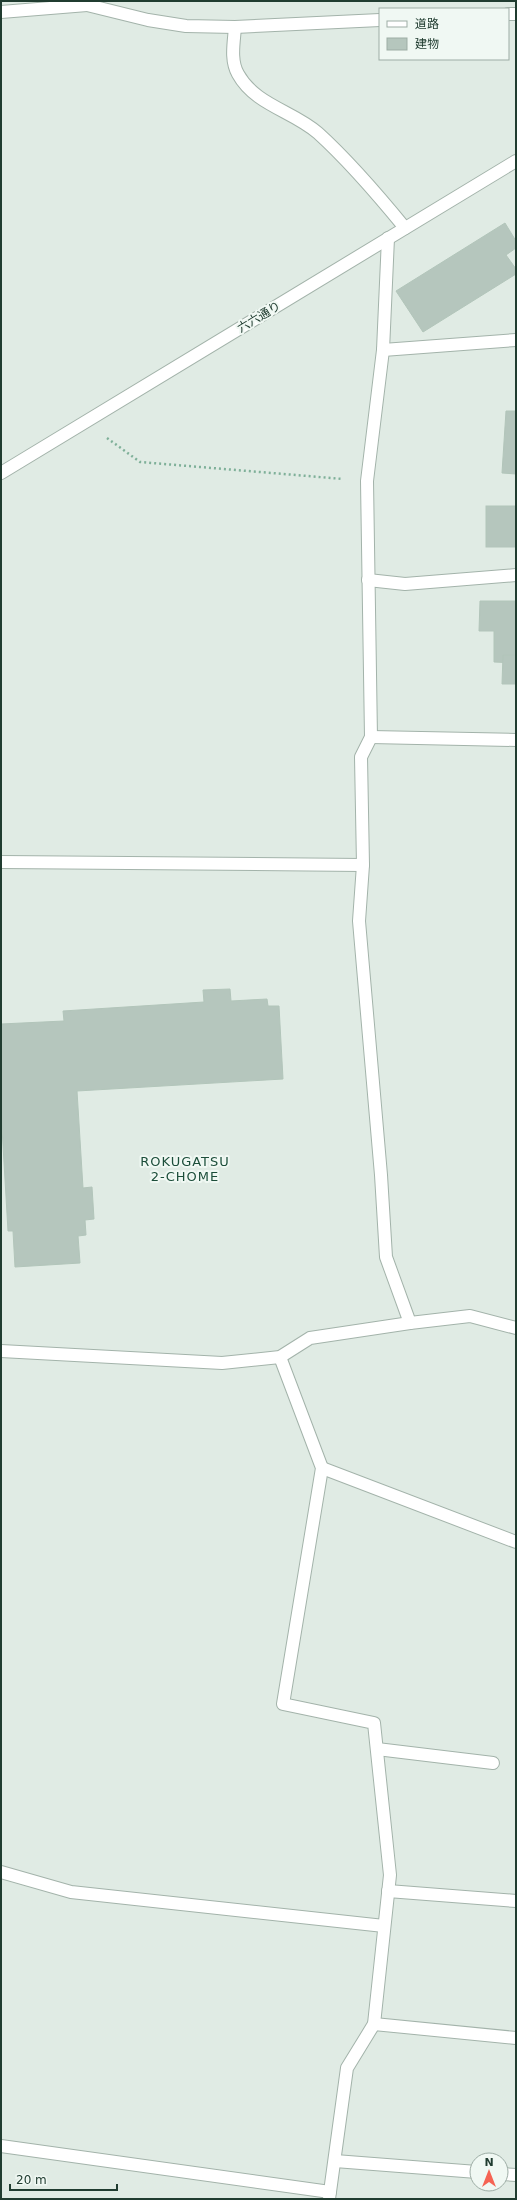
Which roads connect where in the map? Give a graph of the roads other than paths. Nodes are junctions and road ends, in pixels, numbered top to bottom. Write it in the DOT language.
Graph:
graph roads {
  1 [pos="88,3"];
  2 [pos="1,12"];
  3 [pos="379,20"];
  4 [pos="235,27"];
  5 [pos="516,162"];
  6 [pos="405,228"];
  7 [pos="388,238"];
  8 [pos="516,340"];
  9 [pos="383,350"];
  10 [pos="1,473"];
  11 [pos="516,575"];
  12 [pos="368,580"];
  13 [pos="371,737"];
  14 [pos="516,740"];
  15 [pos="1,862"];
  16 [pos="363,865"];
  17 [pos="410,1323"];
  18 [pos="516,1328"];
  19 [pos="1,1351"];
  20 [pos="280,1357"];
  21 [pos="322,1468"];
  22 [pos="516,1542"];
  23 [pos="377,1749"];
  24 [pos="493,1763"];
  25 [pos="1,1872"];
  26 [pos="388,1891"];
  27 [pos="516,1901"];
  28 [pos="384,1926"];
  29 [pos="374,2024"];
  30 [pos="516,2038"];
  31 [pos="1,2146"];
  32 [pos="334,2161"];
  33 [pos="469,2171"];
  34 [pos="330,2196"];
  1 -- 2 [label="street"];
  1 -- 4 [label="street"];
  3 -- 4 [label="street"];
  4 -- 6 [label="street"];
  5 -- 6 [label="street, 六六通り"];
  6 -- 7 [label="street, 六六通り"];
  7 -- 9 [label="street"];
  7 -- 10 [label="street, 六六通り"];
  8 -- 9 [label="street"];
  9 -- 12 [label="street"];
  11 -- 12 [label="street"];
  12 -- 13 [label="street"];
  13 -- 14 [label="street"];
  13 -- 16 [label="street"];
  15 -- 16 [label="street"];
  16 -- 17 [label="street"];
  17 -- 18 [label="street"];
  17 -- 20 [label="street"];
  19 -- 20 [label="street"];
  20 -- 21 [label="street"];
  21 -- 22 [label="street"];
  21 -- 23 [label="street"];
  23 -- 24 [label="street"];
  23 -- 26 [label="street"];
  25 -- 28 [label="street"];
  26 -- 27 [label="street"];
  26 -- 28 [label="street"];
  28 -- 29 [label="street"];
  29 -- 30 [label="street"];
  29 -- 32 [label="street"];
  31 -- 34 [label="street"];
  32 -- 33 [label="street"];
  32 -- 34 [label="street"];
}
